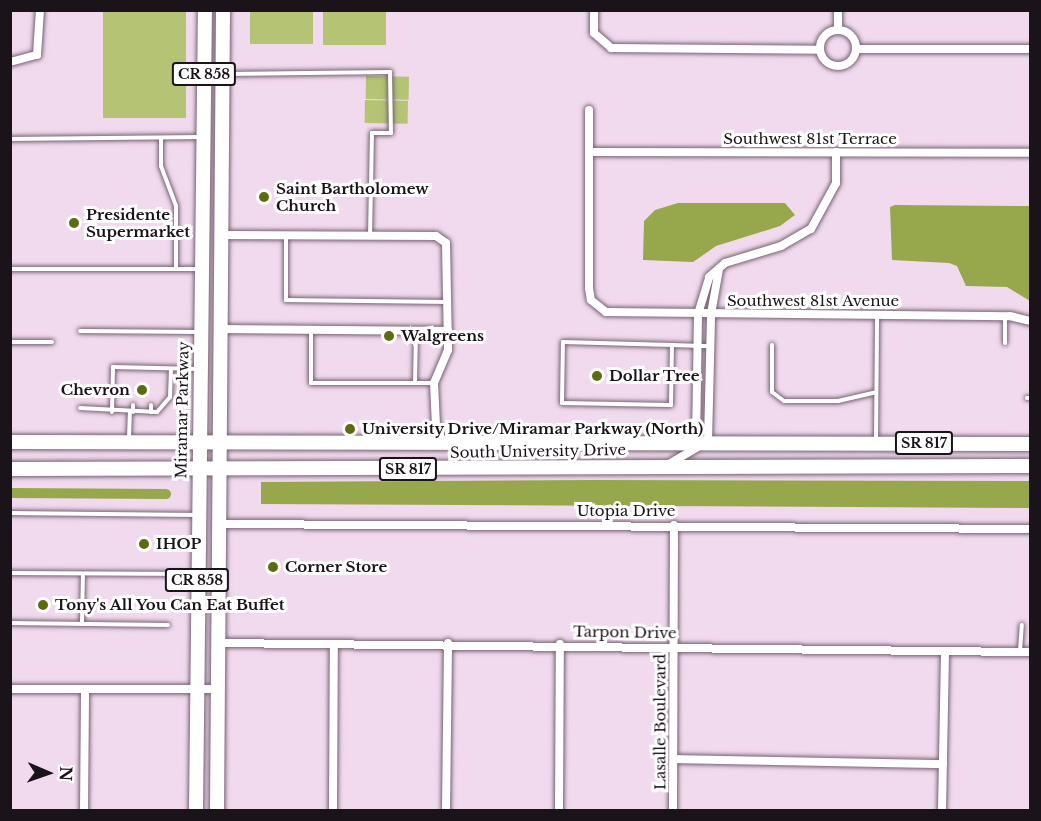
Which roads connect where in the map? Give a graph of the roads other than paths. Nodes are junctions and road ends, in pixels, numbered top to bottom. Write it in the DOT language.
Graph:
graph roads {
  1 [pos="40,10"];
  2 [pos="205,10"];
  3 [pos="223,10"];
  4 [pos="594,10"];
  5 [pos="838,10"];
  6 [pos="838,30"];
  7 [pos="856,49"];
  8 [pos="1030,49"];
  9 [pos="820,50"];
  10 [pos="204,57"];
  11 [pos="10,62"];
  12 [pos="222,75"];
  13 [pos="589,110"];
  14 [pos="203,137"];
  15 [pos="161,138"];
  16 [pos="10,139"];
  17 [pos="222,151"];
  18 [pos="590,152"];
  19 [pos="836,152"];
  20 [pos="1030,153"];
  21 [pos="202,215"];
  22 [pos="222,235"];
  23 [pos="286,236"];
  24 [pos="369,236"];
  25 [pos="10,269"];
  26 [pos="176,269"];
  27 [pos="201,269"];
  28 [pos="719,269"];
  29 [pos="448,302"];
  30 [pos="698,314"];
  31 [pos="711,314"];
  32 [pos="877,315"];
  33 [pos="1005,316"];
  34 [pos="1030,321"];
  35 [pos="221,329"];
  36 [pos="311,330"];
  37 [pos="416,330"];
  38 [pos="80,331"];
  39 [pos="448,331"];
  40 [pos="200,332"];
  41 [pos="10,342"];
  42 [pos="52,342"];
  43 [pos="1005,343"];
  44 [pos="672,345"];
  45 [pos="698,345"];
  46 [pos="772,345"];
  47 [pos="712,346"];
  48 [pos="134,368"];
  49 [pos="152,368"];
  50 [pos="171,368"];
  51 [pos="199,369"];
  52 [pos="134,375"];
  53 [pos="152,375"];
  54 [pos="415,383"];
  55 [pos="434,383"];
  56 [pos="876,392"];
  57 [pos="133,405"];
  58 [pos="151,405"];
  59 [pos="80,408"];
  60 [pos="112,412"];
  61 [pos="131,412"];
  62 [pos="151,412"];
  63 [pos="10,442"];
  64 [pos="702,442"];
  65 [pos="750,442"];
  66 [pos="876,442"];
  67 [pos="129,443"];
  68 [pos="198,443"];
  69 [pos="221,443"];
  70 [pos="443,443"];
  71 [pos="1030,444"];
  72 [pos="666,465"];
  73 [pos="719,466"];
  74 [pos="1030,466"];
  75 [pos="10,469"];
  76 [pos="198,471"];
  77 [pos="221,471"];
  78 [pos="10,513"];
  79 [pos="197,515"];
  80 [pos="220,524"];
  81 [pos="674,525"];
  82 [pos="1030,529"];
  83 [pos="10,573"];
  84 [pos="83,574"];
  85 [pos="197,574"];
  86 [pos="220,605"];
  87 [pos="251,606"];
  88 [pos="10,623"];
  89 [pos="82,624"];
  90 [pos="168,625"];
  91 [pos="1022,625"];
  92 [pos="219,643"];
  93 [pos="334,644"];
  94 [pos="448,644"];
  95 [pos="560,644"];
  96 [pos="674,646"];
  97 [pos="945,652"];
  98 [pos="1020,652"];
  99 [pos="1030,652"];
  100 [pos="10,689"];
  101 [pos="85,689"];
  102 [pos="197,689"];
  103 [pos="219,689"];
  104 [pos="674,759"];
  105 [pos="943,764"];
  106 [pos="84,810"];
  107 [pos="196,810"];
  108 [pos="217,810"];
  109 [pos="333,810"];
  110 [pos="446,810"];
  111 [pos="559,810"];
  112 [pos="673,810"];
  113 [pos="942,810"];
  1 -- 11 [label="street"];
  2 -- 10 [label="main road, Miramar Parkway / CR 858"];
  3 -- 12 [label="main road, CR 858"];
  4 -- 9 [label="street"];
  5 -- 6 [label="street"];
  6 -- 7 [label="street"];
  6 -- 9 [label="street"];
  7 -- 8 [label="street"];
  7 -- 9 [label="street"];
  10 -- 12 [label="main road"];
  10 -- 14 [label="main road, Miramar Parkway / CR 858"];
  12 -- 17 [label="main road, CR 858"];
  12 -- 24 [label="lane"];
  13 -- 18 [label="street"];
  14 -- 15 [label="lane"];
  14 -- 17 [label="main road"];
  14 -- 21 [label="main road, Miramar Parkway / CR 858"];
  15 -- 16 [label="lane"];
  15 -- 26 [label="lane"];
  17 -- 22 [label="main road, CR 858"];
  18 -- 19 [label="street, Southwest 81st Terrace"];
  18 -- 30 [label="street, Southwest 81st Avenue"];
  19 -- 20 [label="street, Southwest 81st Terrace"];
  19 -- 28 [label="street"];
  21 -- 22 [label="main road"];
  21 -- 27 [label="main road, Miramar Parkway / CR 858"];
  22 -- 23 [label="street"];
  22 -- 35 [label="main road, CR 858"];
  23 -- 24 [label="street"];
  23 -- 29 [label="lane"];
  24 -- 29 [label="street"];
  25 -- 26 [label="lane"];
  26 -- 27 [label="lane"];
  27 -- 40 [label="main road, Miramar Parkway / CR 858"];
  28 -- 30 [label="street"];
  28 -- 31 [label="street"];
  29 -- 39 [label="street"];
  30 -- 31 [label="street, Southwest 81st Avenue"];
  30 -- 45 [label="street"];
  31 -- 32 [label="street, Southwest 81st Avenue"];
  31 -- 47 [label="street"];
  32 -- 33 [label="street, Southwest 81st Avenue"];
  32 -- 56 [label="lane"];
  33 -- 34 [label="street, Southwest 81st Avenue"];
  33 -- 43 [label="lane"];
  35 -- 36 [label="street"];
  35 -- 69 [label="main road, CR 858"];
  36 -- 37 [label="street"];
  36 -- 54 [label="lane"];
  37 -- 39 [label="street"];
  37 -- 54 [label="lane"];
  38 -- 40 [label="lane"];
  39 -- 55 [label="street"];
  40 -- 51 [label="main road, Miramar Parkway / CR 858"];
  41 -- 42 [label="lane"];
  44 -- 44 [label="lane"];
  44 -- 45 [label="lane"];
  45 -- 47 [label="lane"];
  45 -- 64 [label="street"];
  46 -- 56 [label="lane"];
  47 -- 64 [label="street"];
  48 -- 49 [label="lane"];
  48 -- 52 [label="lane"];
  48 -- 60 [label="lane"];
  49 -- 50 [label="lane"];
  49 -- 53 [label="lane"];
  50 -- 51 [label="lane"];
  50 -- 62 [label="lane"];
  51 -- 68 [label="main road, Miramar Parkway / CR 858"];
  54 -- 55 [label="lane"];
  55 -- 70 [label="street"];
  56 -- 66 [label="lane"];
  57 -- 61 [label="lane"];
  58 -- 62 [label="lane"];
  59 -- 60 [label="lane"];
  60 -- 61 [label="lane"];
  61 -- 62 [label="lane"];
  61 -- 67 [label="lane"];
  63 -- 67 [label="main road, South University Drive / SR 817"];
  64 -- 65 [label="main road, South University Drive / SR 817"];
  64 -- 70 [label="main road, South University Drive / SR 817"];
  64 -- 72 [label="street"];
  65 -- 66 [label="main road, South University Drive / SR 817"];
  65 -- 73 [label="main road"];
  66 -- 71 [label="main road, South University Drive / SR 817"];
  67 -- 68 [label="main road, South University Drive / SR 817"];
  68 -- 69 [label="main road, South University Drive / SR 817"];
  68 -- 76 [label="main road, Miramar Parkway / CR 858"];
  69 -- 70 [label="main road, South University Drive / SR 817"];
  69 -- 77 [label="main road, CR 858"];
  72 -- 73 [label="main road, South University Drive / SR 817"];
  72 -- 77 [label="main road, South University Drive / SR 817"];
  73 -- 74 [label="main road, South University Drive / SR 817"];
  75 -- 76 [label="main road, South University Drive / SR 817"];
  76 -- 77 [label="main road, South University Drive / SR 817"];
  76 -- 79 [label="main road, Miramar Parkway / CR 858"];
  77 -- 80 [label="main road, CR 858"];
  78 -- 79 [label="lane"];
  79 -- 85 [label="main road, Miramar Parkway / CR 858"];
  80 -- 81 [label="street, Utopia Drive"];
  80 -- 86 [label="main road, CR 858"];
  81 -- 82 [label="street, Utopia Drive"];
  81 -- 96 [label="street, Lasalle Boulevard"];
  83 -- 84 [label="lane"];
  84 -- 85 [label="lane"];
  84 -- 89 [label="lane"];
  85 -- 102 [label="main road, Miramar Parkway / CR 858"];
  86 -- 87 [label="lane"];
  86 -- 92 [label="main road, CR 858"];
  88 -- 89 [label="lane"];
  89 -- 90 [label="lane"];
  91 -- 98 [label="lane"];
  92 -- 93 [label="street, Tarpon Drive"];
  92 -- 103 [label="main road, CR 858"];
  93 -- 94 [label="street, Tarpon Drive"];
  93 -- 109 [label="street"];
  94 -- 95 [label="street, Tarpon Drive"];
  94 -- 110 [label="street"];
  95 -- 96 [label="street, Tarpon Drive"];
  95 -- 111 [label="street"];
  96 -- 97 [label="street, Tarpon Drive"];
  96 -- 104 [label="street, Lasalle Boulevard"];
  97 -- 98 [label="street, Tarpon Drive"];
  97 -- 105 [label="street"];
  98 -- 99 [label="street, Tarpon Drive"];
  100 -- 101 [label="street"];
  101 -- 102 [label="street"];
  101 -- 106 [label="street"];
  102 -- 103 [label="street"];
  102 -- 107 [label="main road, Miramar Parkway / CR 858"];
  103 -- 108 [label="main road, CR 858"];
  104 -- 105 [label="street"];
  104 -- 112 [label="street, Lasalle Boulevard"];
  105 -- 113 [label="street"];
}
